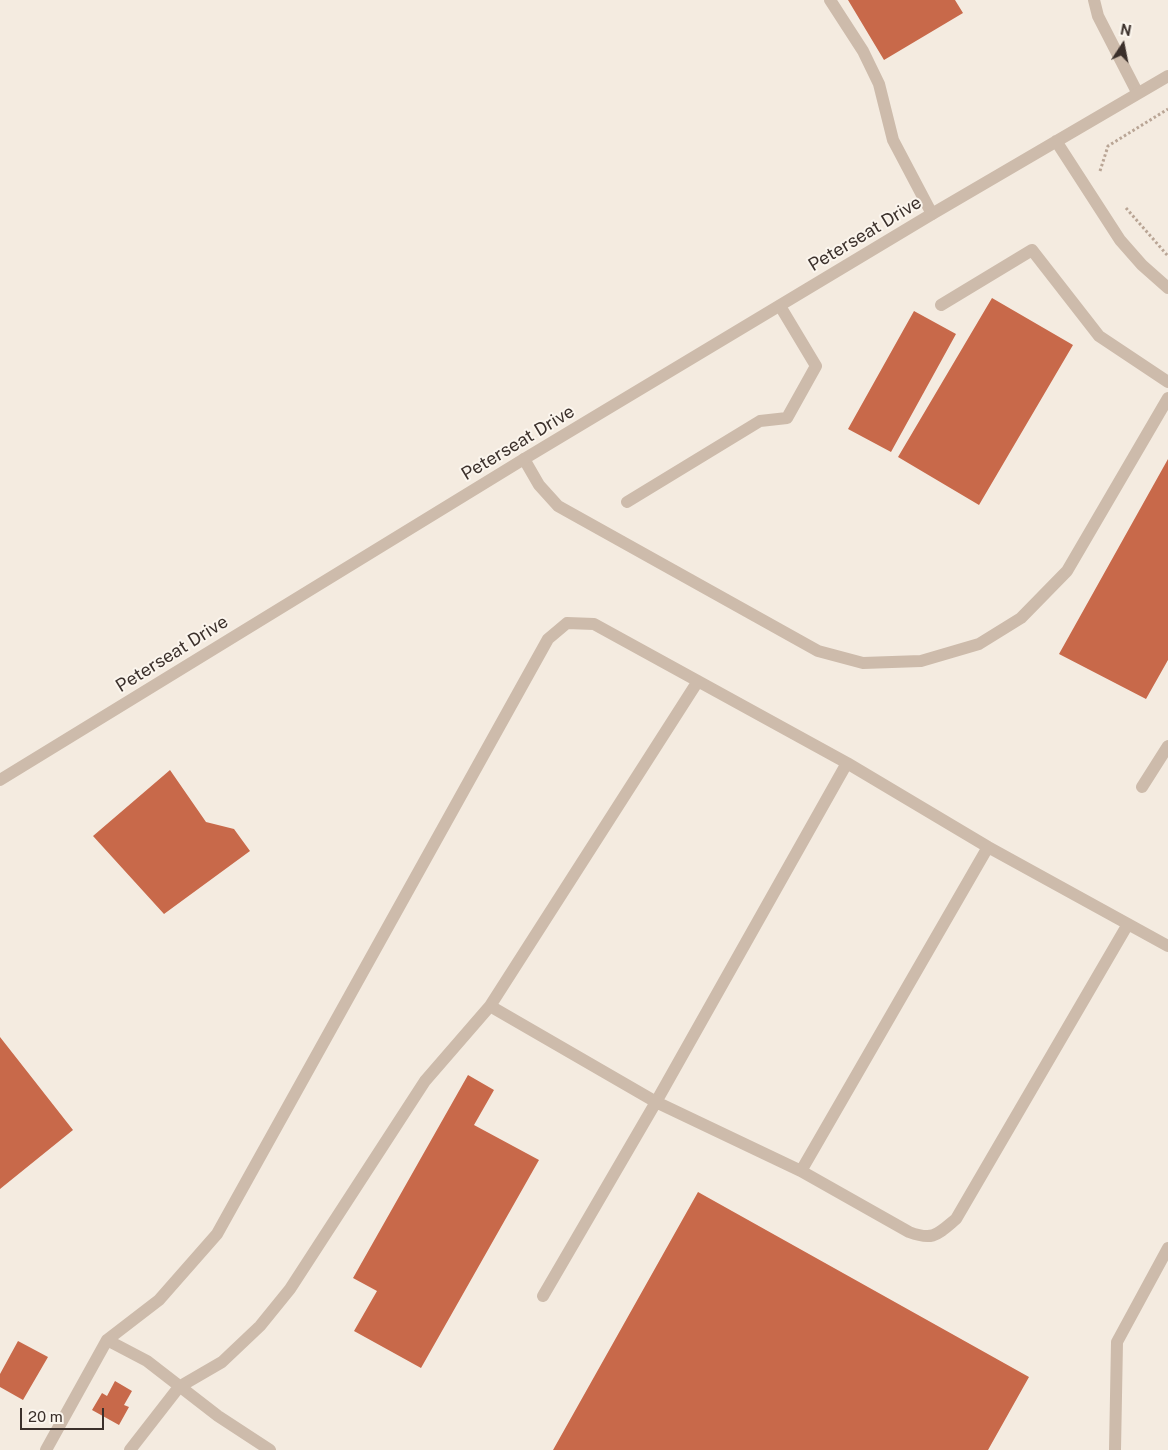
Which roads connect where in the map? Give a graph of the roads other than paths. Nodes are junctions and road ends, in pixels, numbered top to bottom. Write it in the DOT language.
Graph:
graph roads {
  1 [pos="830,0"];
  2 [pos="1094,0"];
  3 [pos="1168,76"];
  4 [pos="1137,92"];
  5 [pos="1056,141"];
  6 [pos="932,214"];
  7 [pos="1168,288"];
  8 [pos="941,305"];
  9 [pos="780,306"];
  10 [pos="1168,382"];
  11 [pos="1168,398"];
  12 [pos="524,459"];
  13 [pos="627,502"];
  14 [pos="698,681"];
  15 [pos="1168,746"];
  16 [pos="847,763"];
  17 [pos="0,780"];
  18 [pos="1142,786"];
  19 [pos="988,847"];
  20 [pos="1128,924"];
  21 [pos="1168,946"];
  22 [pos="490,1006"];
  23 [pos="656,1102"];
  24 [pos="801,1171"];
  25 [pos="1168,1248"];
  26 [pos="543,1296"];
  27 [pos="108,1340"];
  28 [pos="179,1387"];
  29 [pos="46,1450"];
  30 [pos="130,1450"];
  31 [pos="270,1450"];
  32 [pos="1115,1450"];
  1 -- 6 [label="street"];
  2 -- 4 [label="street"];
  3 -- 4 [label="street, Peterseat Drive"];
  4 -- 5 [label="street, Peterseat Drive"];
  5 -- 6 [label="street, Peterseat Drive"];
  5 -- 7 [label="street"];
  6 -- 9 [label="street, Peterseat Drive"];
  8 -- 10 [label="street"];
  9 -- 12 [label="street, Peterseat Drive"];
  9 -- 13 [label="street"];
  11 -- 12 [label="street"];
  12 -- 17 [label="street, Peterseat Drive"];
  14 -- 16 [label="street"];
  14 -- 22 [label="street"];
  14 -- 27 [label="street"];
  15 -- 18 [label="street"];
  16 -- 19 [label="street"];
  16 -- 23 [label="street"];
  19 -- 20 [label="street"];
  19 -- 24 [label="street"];
  20 -- 21 [label="street"];
  20 -- 24 [label="street"];
  22 -- 23 [label="street"];
  22 -- 28 [label="street"];
  23 -- 24 [label="street"];
  23 -- 26 [label="street"];
  25 -- 32 [label="street"];
  27 -- 28 [label="street"];
  27 -- 29 [label="street"];
  28 -- 30 [label="street"];
  28 -- 31 [label="street"];
}
